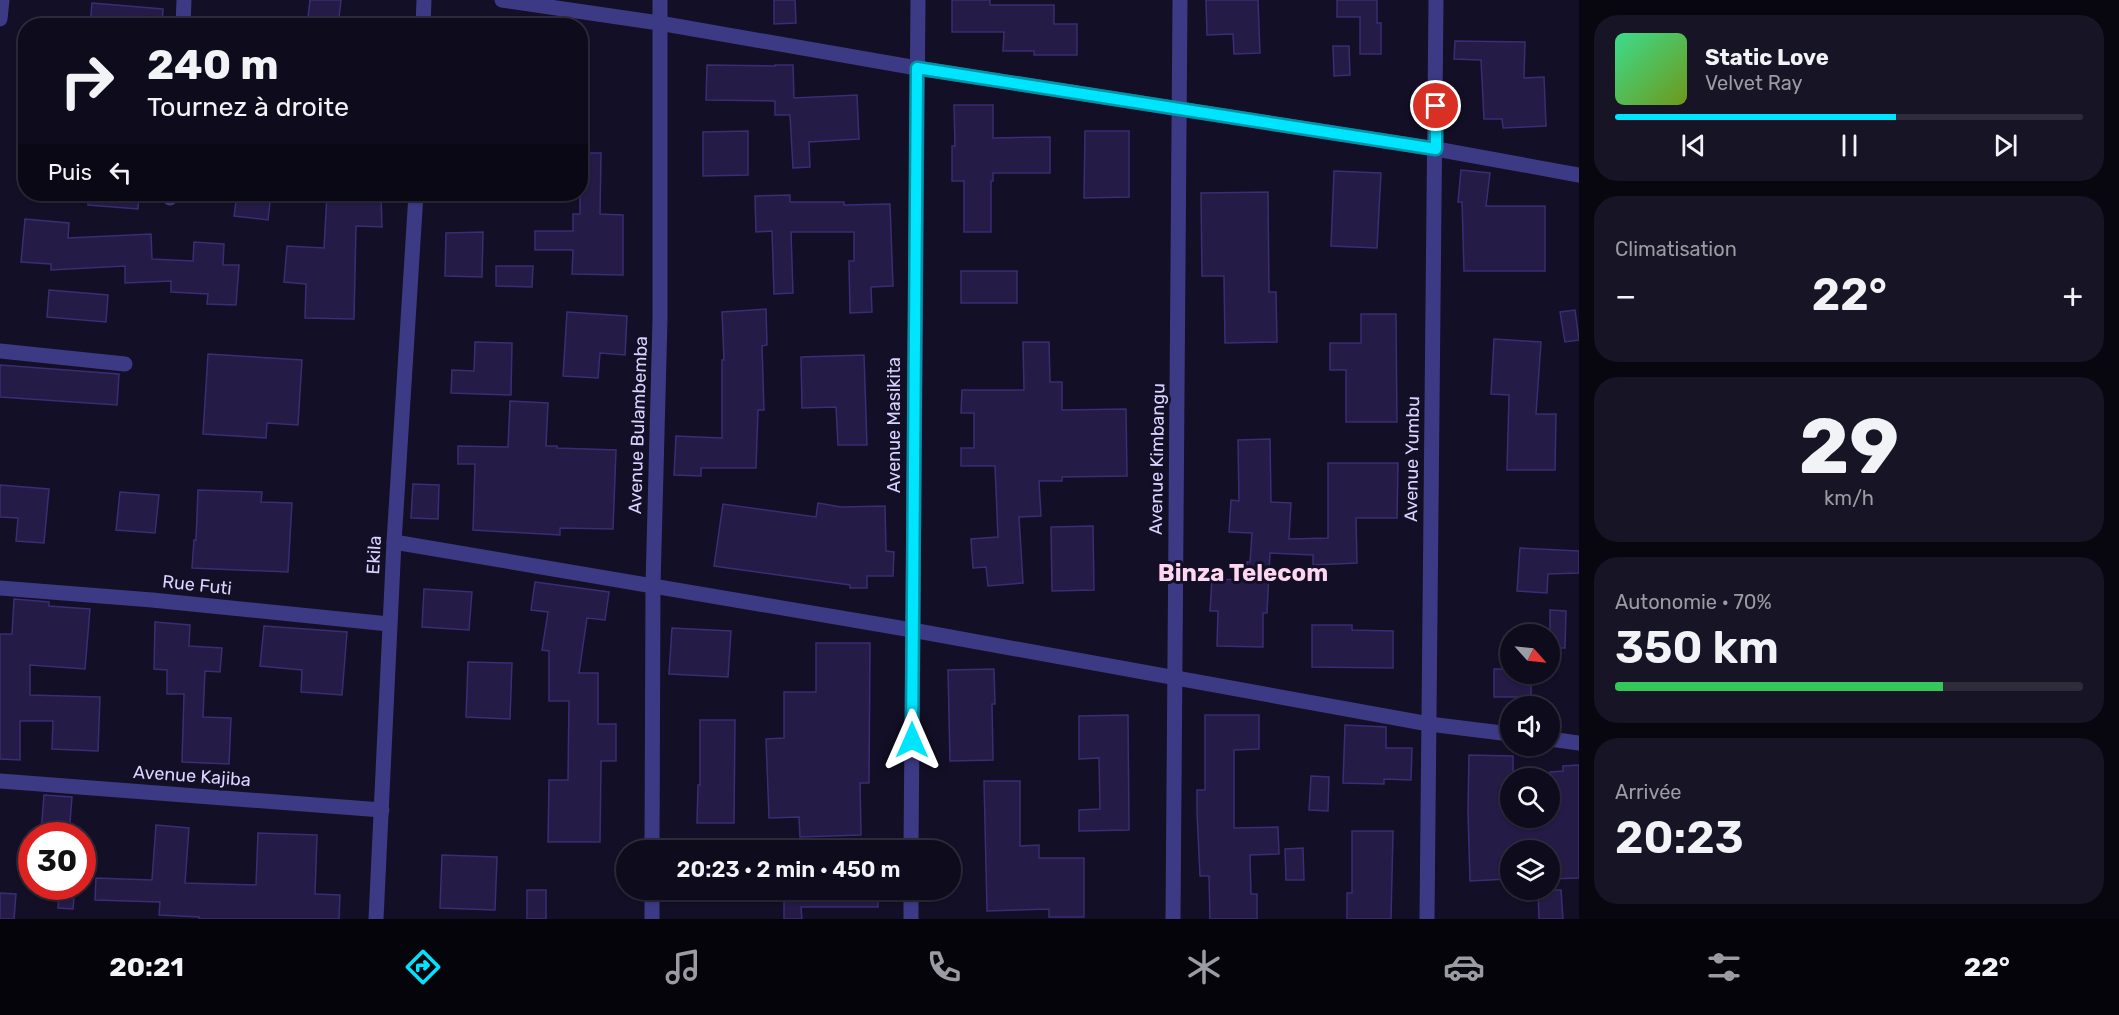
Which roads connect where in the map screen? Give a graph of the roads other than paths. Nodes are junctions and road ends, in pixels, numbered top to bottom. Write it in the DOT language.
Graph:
graph roads {
  1 [pos="2,0"];
  2 [pos="184,0"];
  3 [pos="424,0"];
  4 [pos="502,0"];
  5 [pos="660,0"];
  6 [pos="918,0"];
  7 [pos="1180,0"];
  8 [pos="1436,0"];
  9 [pos="183,18"];
  10 [pos="423,18"];
  11 [pos="0,19"];
  12 [pos="659,23"];
  13 [pos="917,68"];
  14 [pos="1180,108"];
  15 [pos="1436,149"];
  16 [pos="1579,174"];
  17 [pos="416,201"];
  18 [pos="0,351"];
  19 [pos="125,363"];
  20 [pos="394,542"];
  21 [pos="653,586"];
  22 [pos="0,588"];
  23 [pos="389,624"];
  24 [pos="912,630"];
  25 [pos="1174,677"];
  26 [pos="1429,724"];
  27 [pos="1500,733"];
  28 [pos="1560,740"];
  29 [pos="1579,743"];
  30 [pos="0,781"];
  31 [pos="382,810"];
  32 [pos="652,840"];
  33 [pos="911,840"];
  34 [pos="652,900"];
  35 [pos="911,900"];
  36 [pos="376,919"];
  37 [pos="652,919"];
  38 [pos="911,919"];
  39 [pos="1173,919"];
  40 [pos="1427,919"];
  1 -- 11 [label="street"];
  2 -- 9 [label="street"];
  3 -- 10 [label="street"];
  4 -- 12 [label="street"];
  5 -- 12 [label="street, Avenue Bulambemba"];
  6 -- 13 [label="street, Avenue Masikita"];
  7 -- 14 [label="street, Avenue Kimbangu"];
  8 -- 15 [label="street, Avenue Yumbu"];
  12 -- 13 [label="street"];
  12 -- 21 [label="street, Avenue Bulambemba"];
  13 -- 14 [label="street"];
  13 -- 24 [label="street, Avenue Masikita"];
  14 -- 15 [label="street"];
  14 -- 25 [label="street, Avenue Kimbangu"];
  15 -- 16 [label="street"];
  15 -- 26 [label="street, Avenue Yumbu"];
  17 -- 20 [label="street, Ekila"];
  18 -- 19 [label="street"];
  20 -- 21 [label="street"];
  20 -- 23 [label="street, Ekila"];
  21 -- 24 [label="street"];
  21 -- 32 [label="street, Avenue Bulambemba"];
  22 -- 23 [label="street, Rue Futi"];
  23 -- 31 [label="street, Ekila"];
  24 -- 25 [label="street"];
  24 -- 33 [label="street, Avenue Masikita"];
  25 -- 26 [label="street"];
  25 -- 39 [label="street, Avenue Kimbangu"];
  26 -- 27 [label="street"];
  26 -- 40 [label="street, Avenue Yumbu"];
  28 -- 29 [label="street"];
  30 -- 31 [label="street, Avenue Kajiba"];
  31 -- 36 [label="street, Ekila"];
  34 -- 37 [label="street"];
  35 -- 38 [label="street"];
}
